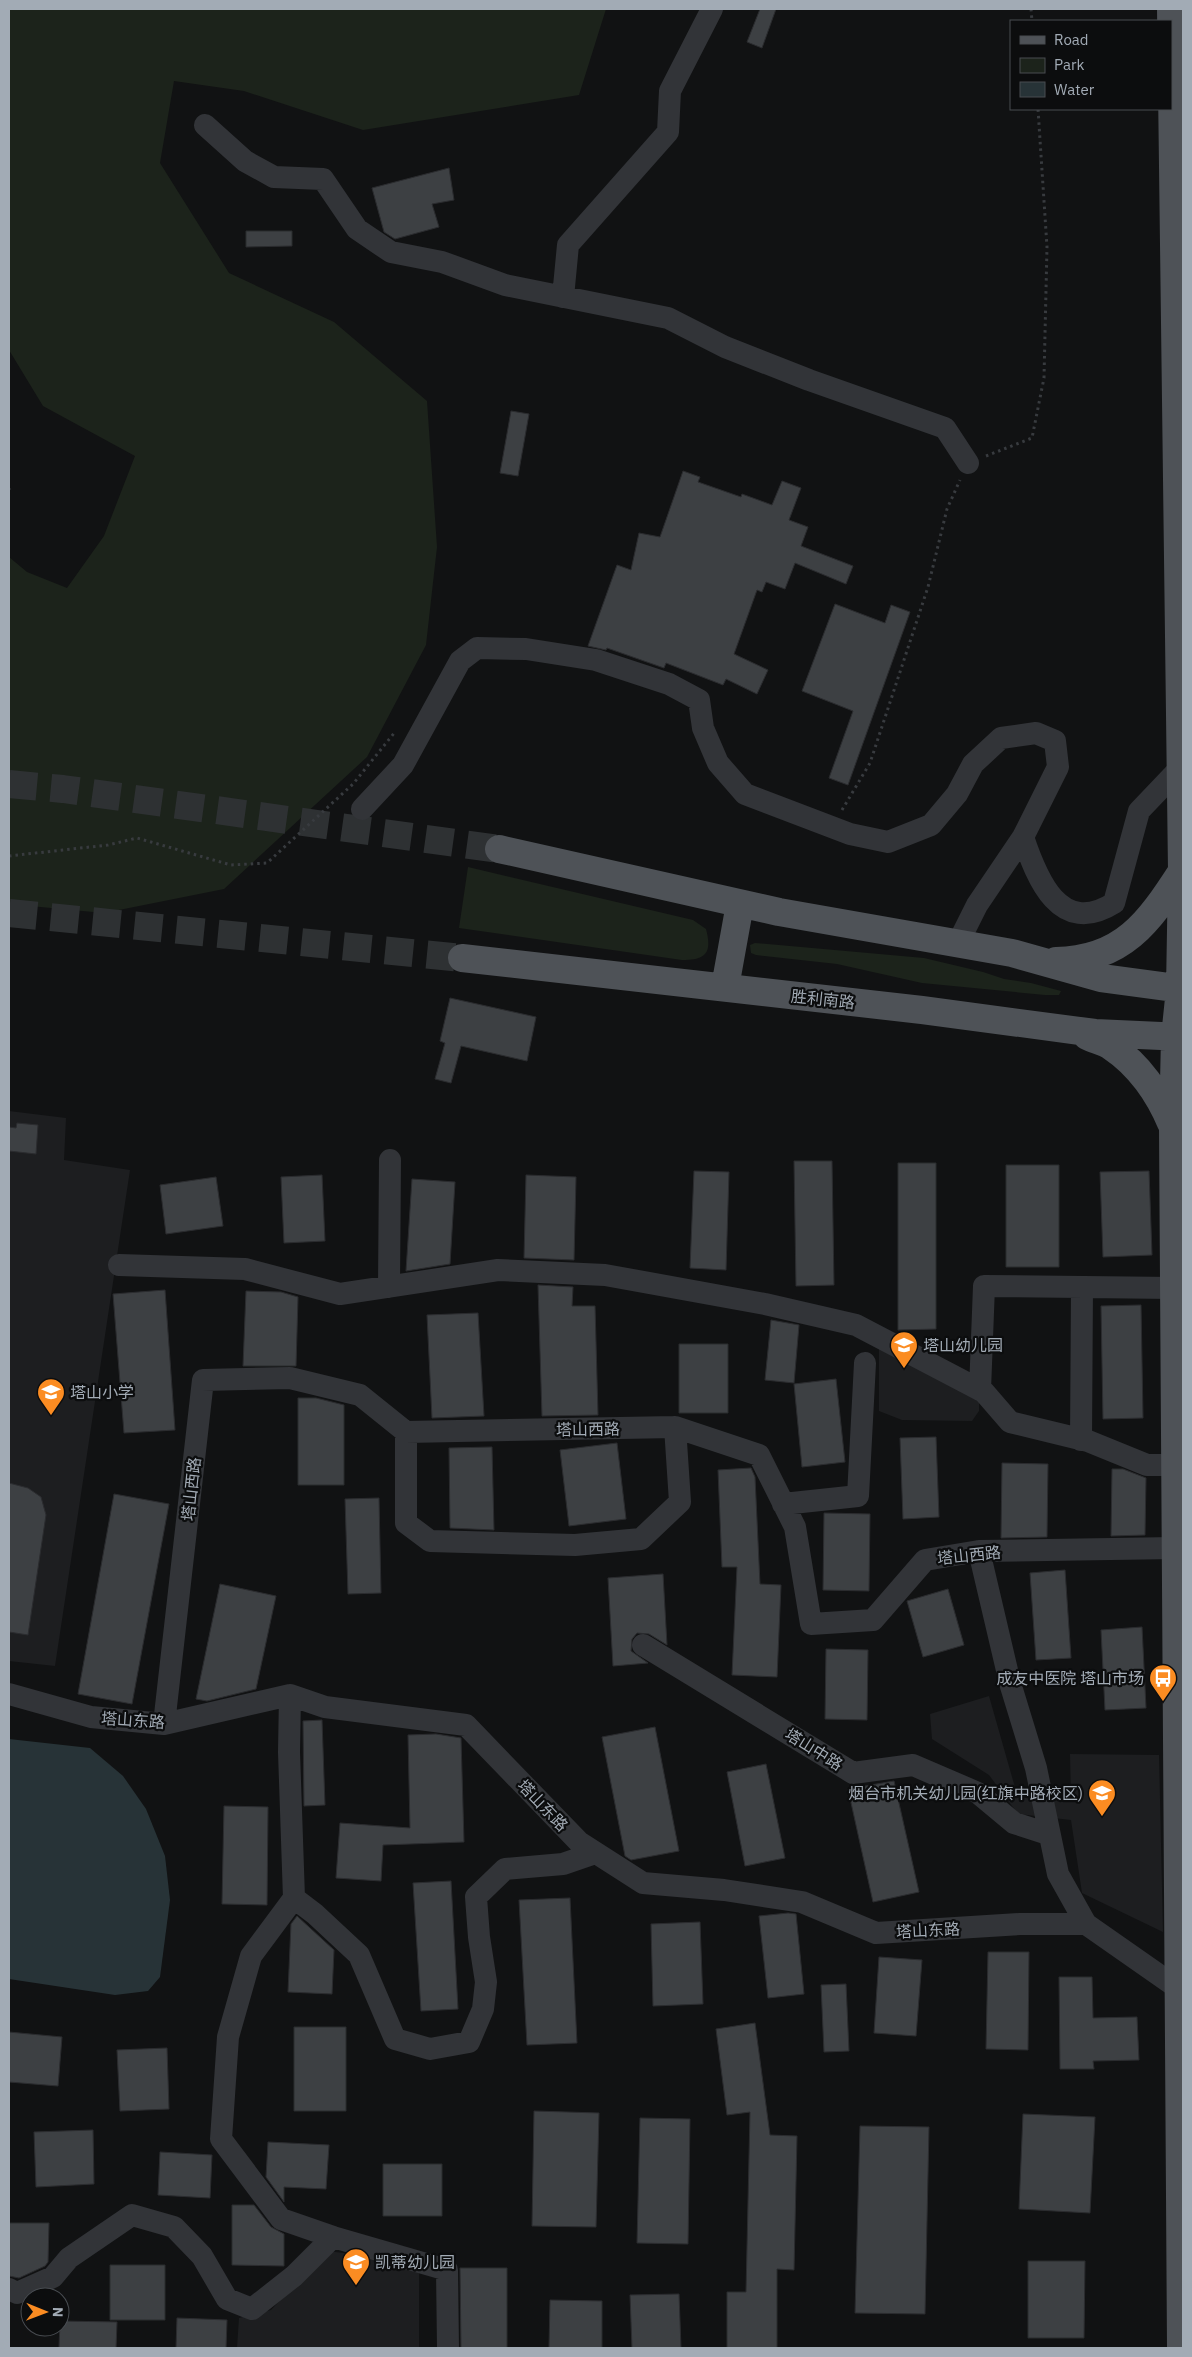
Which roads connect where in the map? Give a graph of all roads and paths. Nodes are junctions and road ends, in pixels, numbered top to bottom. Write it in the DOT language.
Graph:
graph roads {
  1 [pos="712,9"];
  2 [pos="1172,78"];
  3 [pos="205,125"];
  4 [pos="563,297"];
  5 [pos="968,463"];
  6 [pos="397,730"];
  7 [pos="1182,766"];
  8 [pos="362,809"];
  9 [pos="1023,837"];
  10 [pos="499,849"];
  11 [pos="9,856"];
  12 [pos="1182,871"];
  13 [pos="740,904"];
  14 [pos="958,943"];
  15 [pos="462,958"];
  16 [pos="1043,961"];
  17 [pos="725,987"];
  18 [pos="1182,989"];
  19 [pos="1062,1028"];
  20 [pos="1179,1037"];
  21 [pos="1173,1128"];
  22 [pos="390,1160"];
  23 [pos="118,1265"];
  24 [pos="389,1287"];
  25 [pos="1082,1287"];
  26 [pos="1174,1288"];
  27 [pos="865,1363"];
  28 [pos="980,1390"];
  29 [pos="675,1427"];
  30 [pos="406,1432"];
  31 [pos="1081,1440"];
  32 [pos="1175,1465"];
  33 [pos="783,1504"];
  34 [pos="1175,1548"];
  35 [pos="979,1551"];
  36 [pos="643,1645"];
  37 [pos="9,1694"];
  38 [pos="290,1695"];
  39 [pos="164,1724"];
  40 [pos="1048,1834"];
  41 [pos="595,1852"];
  42 [pos="294,1898"];
  43 [pos="1086,1924"];
  44 [pos="1180,1989"];
  45 [pos="333,2237"];
  46 [pos="9,2289"];
  47 [pos="448,2348"];
  48 [pos="1181,2348"];
  1 -- 4 [label="street"];
  2 -- 7 [label="main road"];
  3 -- 4 [label="street"];
  4 -- 5 [label="street"];
  6 -- 11 [label="path"];
  7 -- 9 [label="street"];
  7 -- 12 [label="main road"];
  8 -- 9 [label="street"];
  9 -- 14 [label="street"];
  10 -- 13 [label="main road"];
  12 -- 16 [label="main road"];
  12 -- 18 [label="main road"];
  13 -- 14 [label="main road"];
  13 -- 17 [label="main road"];
  14 -- 16 [label="main road"];
  15 -- 17 [label="main road, 胜利南路"];
  16 -- 18 [label="main road"];
  17 -- 19 [label="main road, 胜利南路"];
  18 -- 20 [label="main road"];
  19 -- 20 [label="main road, 胜利南路"];
  19 -- 21 [label="main road"];
  20 -- 21 [label="main road"];
  21 -- 26 [label="main road"];
  22 -- 24 [label="street"];
  23 -- 24 [label="street"];
  24 -- 28 [label="street"];
  25 -- 26 [label="street"];
  25 -- 28 [label="street"];
  25 -- 31 [label="street"];
  26 -- 32 [label="main road"];
  27 -- 33 [label="street"];
  28 -- 31 [label="street"];
  29 -- 30 [label="street, 塔山西路"];
  29 -- 30 [label="street"];
  29 -- 33 [label="street, 塔山西路"];
  30 -- 39 [label="street, 塔山西路"];
  31 -- 32 [label="street"];
  32 -- 34 [label="main road"];
  33 -- 35 [label="street, 塔山西路"];
  34 -- 35 [label="street, 塔山西路"];
  34 -- 44 [label="main road"];
  35 -- 40 [label="street"];
  36 -- 40 [label="street, 塔山中路"];
  37 -- 39 [label="street, 塔山东路"];
  38 -- 39 [label="street, 塔山东路"];
  38 -- 41 [label="street, 塔山东路"];
  38 -- 42 [label="street"];
  40 -- 43 [label="street"];
  41 -- 42 [label="street"];
  41 -- 43 [label="street, 塔山东路"];
  42 -- 45 [label="street"];
  43 -- 44 [label="street"];
  44 -- 48 [label="main road"];
  45 -- 46 [label="street"];
  45 -- 47 [label="street"];
}
